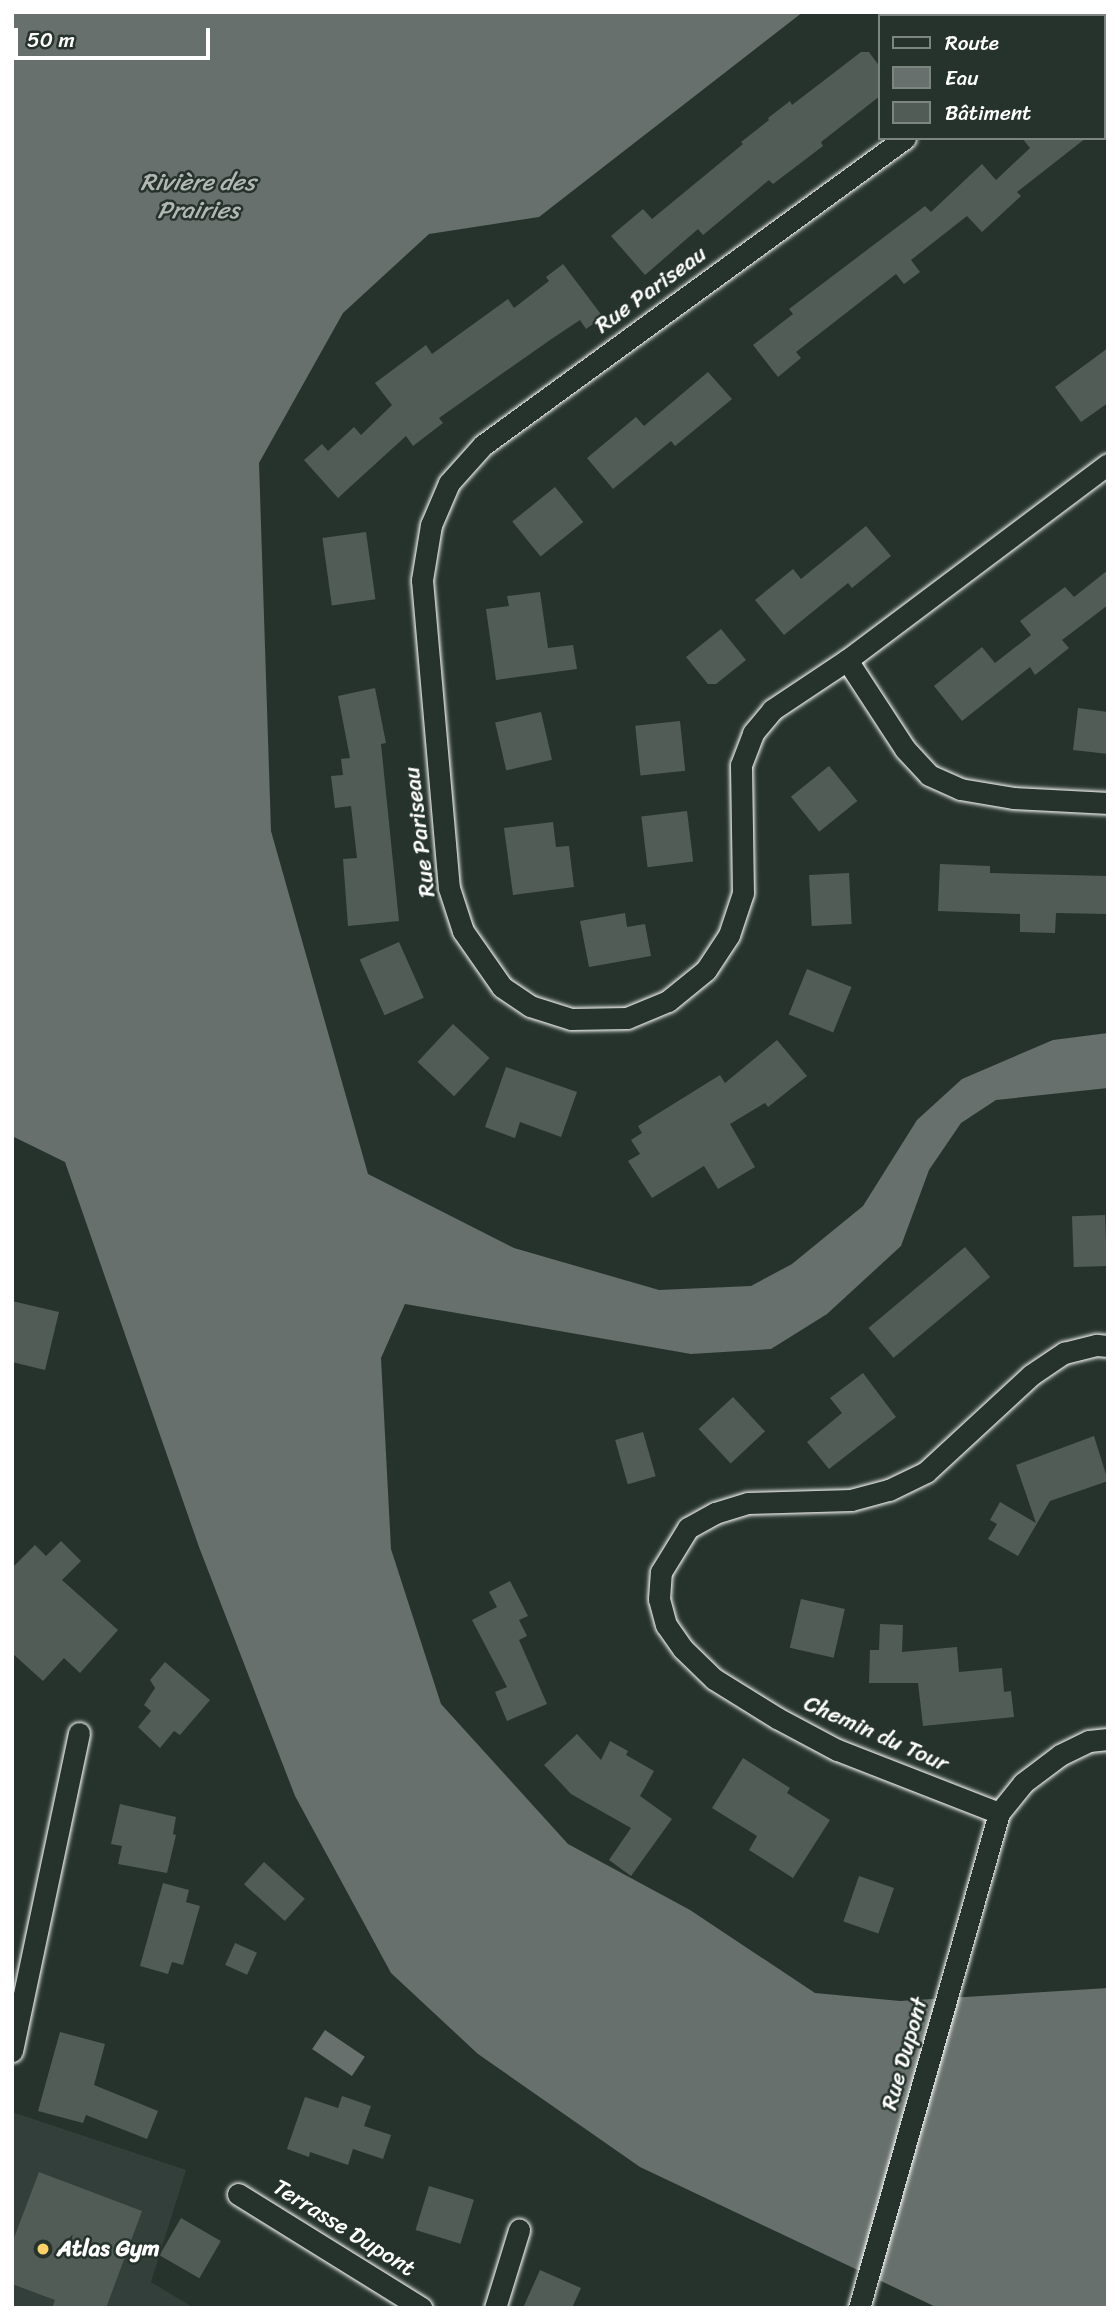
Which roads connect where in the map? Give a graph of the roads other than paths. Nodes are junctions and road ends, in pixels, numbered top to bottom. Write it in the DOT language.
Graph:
graph roads {
  1 [pos="902,140"];
  2 [pos="1108,464"];
  3 [pos="847,660"];
  4 [pos="1108,803"];
  5 [pos="1108,1346"];
  6 [pos="79,1734"];
  7 [pos="1108,1740"];
  8 [pos="999,1813"];
  9 [pos="12,2051"];
  10 [pos="238,2194"];
  11 [pos="520,2230"];
  12 [pos="422,2308"];
  13 [pos="495,2308"];
  14 [pos="859,2308"];
  1 -- 3 [label="street, Rue Pariseau"];
  2 -- 3 [label="street, Rue Pariseau"];
  3 -- 4 [label="street"];
  5 -- 8 [label="street, Chemin du Tour"];
  6 -- 9 [label="street"];
  7 -- 8 [label="street"];
  8 -- 14 [label="street, Rue Dupont"];
  10 -- 12 [label="street, Terrasse Dupont"];
  11 -- 13 [label="street"];
}
